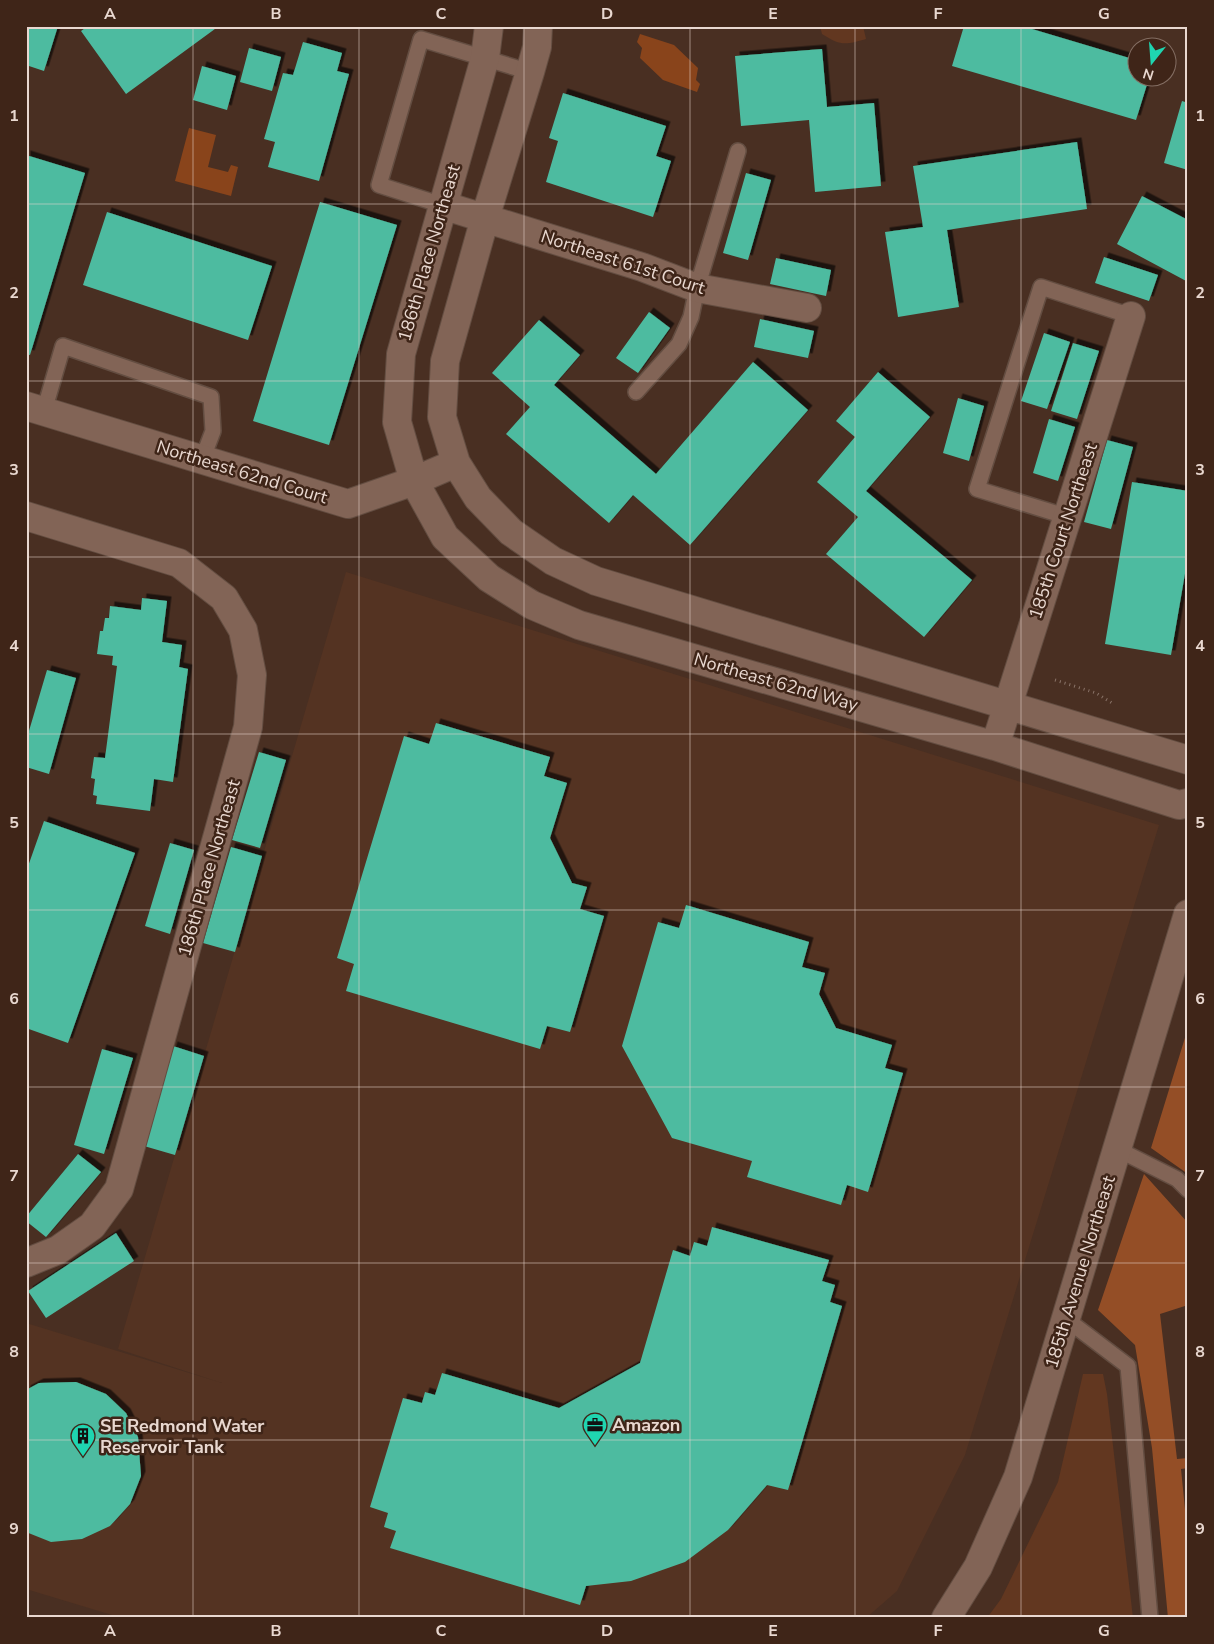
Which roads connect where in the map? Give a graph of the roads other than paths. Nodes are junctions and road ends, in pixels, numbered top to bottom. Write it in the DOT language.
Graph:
graph roads {
  1 [pos="489,26"];
  2 [pos="538,26"];
  3 [pos="485,58"];
  4 [pos="530,72"];
  5 [pos="738,151"];
  6 [pos="442,205"];
  7 [pos="485,218"];
  8 [pos="697,288"];
  9 [pos="807,308"];
  10 [pos="1131,316"];
  11 [pos="636,392"];
  12 [pos="35,409"];
  13 [pos="202,460"];
  14 [pos="456,463"];
  15 [pos="414,481"];
  16 [pos="26,516"];
  17 [pos="1068,517"];
  18 [pos="1008,706"];
  19 [pos="995,746"];
  20 [pos="1188,760"];
  21 [pos="1188,802"];
  22 [pos="1188,914"];
  23 [pos="1117,1150"];
  24 [pos="1188,1190"];
  25 [pos="26,1263"];
  26 [pos="1066,1319"];
  27 [pos="946,1618"];
  28 [pos="1150,1618"];
  1 -- 3 [label="street, 186th Place Northeast"];
  2 -- 4 [label="street"];
  3 -- 4 [label="lane"];
  3 -- 6 [label="street, 186th Place Northeast"];
  3 -- 6 [label="lane"];
  4 -- 7 [label="street"];
  5 -- 8 [label="lane"];
  6 -- 7 [label="street, Northeast 61st Court"];
  6 -- 15 [label="street, 186th Place Northeast"];
  7 -- 8 [label="street, Northeast 61st Court"];
  7 -- 14 [label="street"];
  8 -- 9 [label="street, Northeast 61st Court"];
  8 -- 11 [label="lane"];
  10 -- 17 [label="street, 185th Court Northeast"];
  10 -- 17 [label="lane"];
  12 -- 13 [label="street, Northeast 62nd Court"];
  12 -- 13 [label="lane"];
  13 -- 15 [label="street, Northeast 62nd Court"];
  14 -- 15 [label="street, Northeast 62nd Court"];
  14 -- 18 [label="street"];
  15 -- 19 [label="street, Northeast 62nd Way"];
  16 -- 25 [label="street, 186th Place Northeast"];
  17 -- 18 [label="street, 185th Court Northeast"];
  18 -- 19 [label="street, 185th Court Northeast"];
  18 -- 20 [label="street"];
  19 -- 21 [label="street, Northeast 62nd Way"];
  22 -- 23 [label="street, 185th Avenue Northeast"];
  23 -- 24 [label="lane"];
  23 -- 26 [label="street, 185th Avenue Northeast"];
  26 -- 27 [label="street, 185th Avenue Northeast"];
  26 -- 28 [label="lane"];
}
